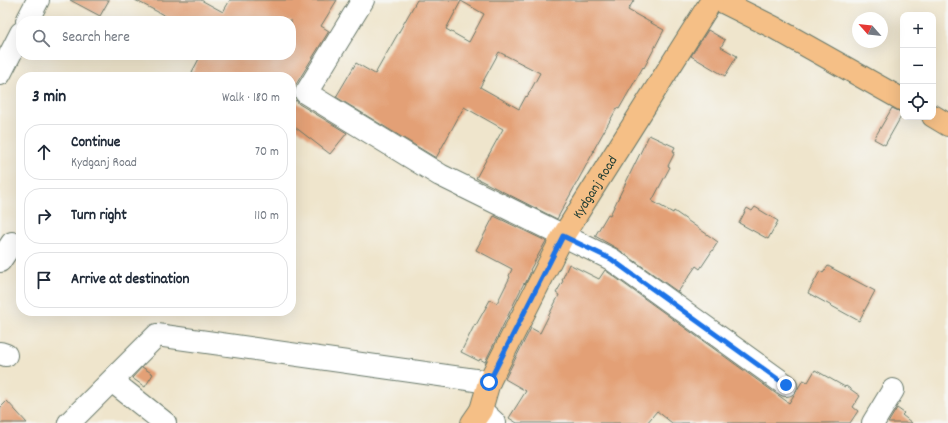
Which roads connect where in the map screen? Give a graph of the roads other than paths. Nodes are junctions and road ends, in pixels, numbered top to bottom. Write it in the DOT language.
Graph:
graph roads {
  1 [pos="38,0"];
  2 [pos="363,0"];
  3 [pos="712,0"];
  4 [pos="719,0"];
  5 [pos="30,16"];
  6 [pos="16,43"];
  7 [pos="0,74"];
  8 [pos="900,98"];
  9 [pos="936,118"];
  10 [pos="948,125"];
  11 [pos="563,236"];
  12 [pos="12,243"];
  13 [pos="0,261"];
  14 [pos="112,381"];
  15 [pos="489,382"];
  16 [pos="786,385"];
  17 [pos="893,390"];
  18 [pos="482,419"];
  19 [pos="69,423"];
  20 [pos="165,423"];
  21 [pos="873,423"];
  1 -- 5 [label="street"];
  2 -- 11 [label="street"];
  3 -- 11 [label="main road, Kydganj Road"];
  4 -- 8 [label="main road"];
  6 -- 7 [label="street"];
  9 -- 10 [label="main road"];
  11 -- 15 [label="main road, Kydganj Road"];
  11 -- 16 [label="street"];
  12 -- 13 [label="street"];
  14 -- 15 [label="street"];
  14 -- 19 [label="street"];
  14 -- 20 [label="street"];
  15 -- 18 [label="main road, Kydganj Road"];
  17 -- 21 [label="street"];
}
